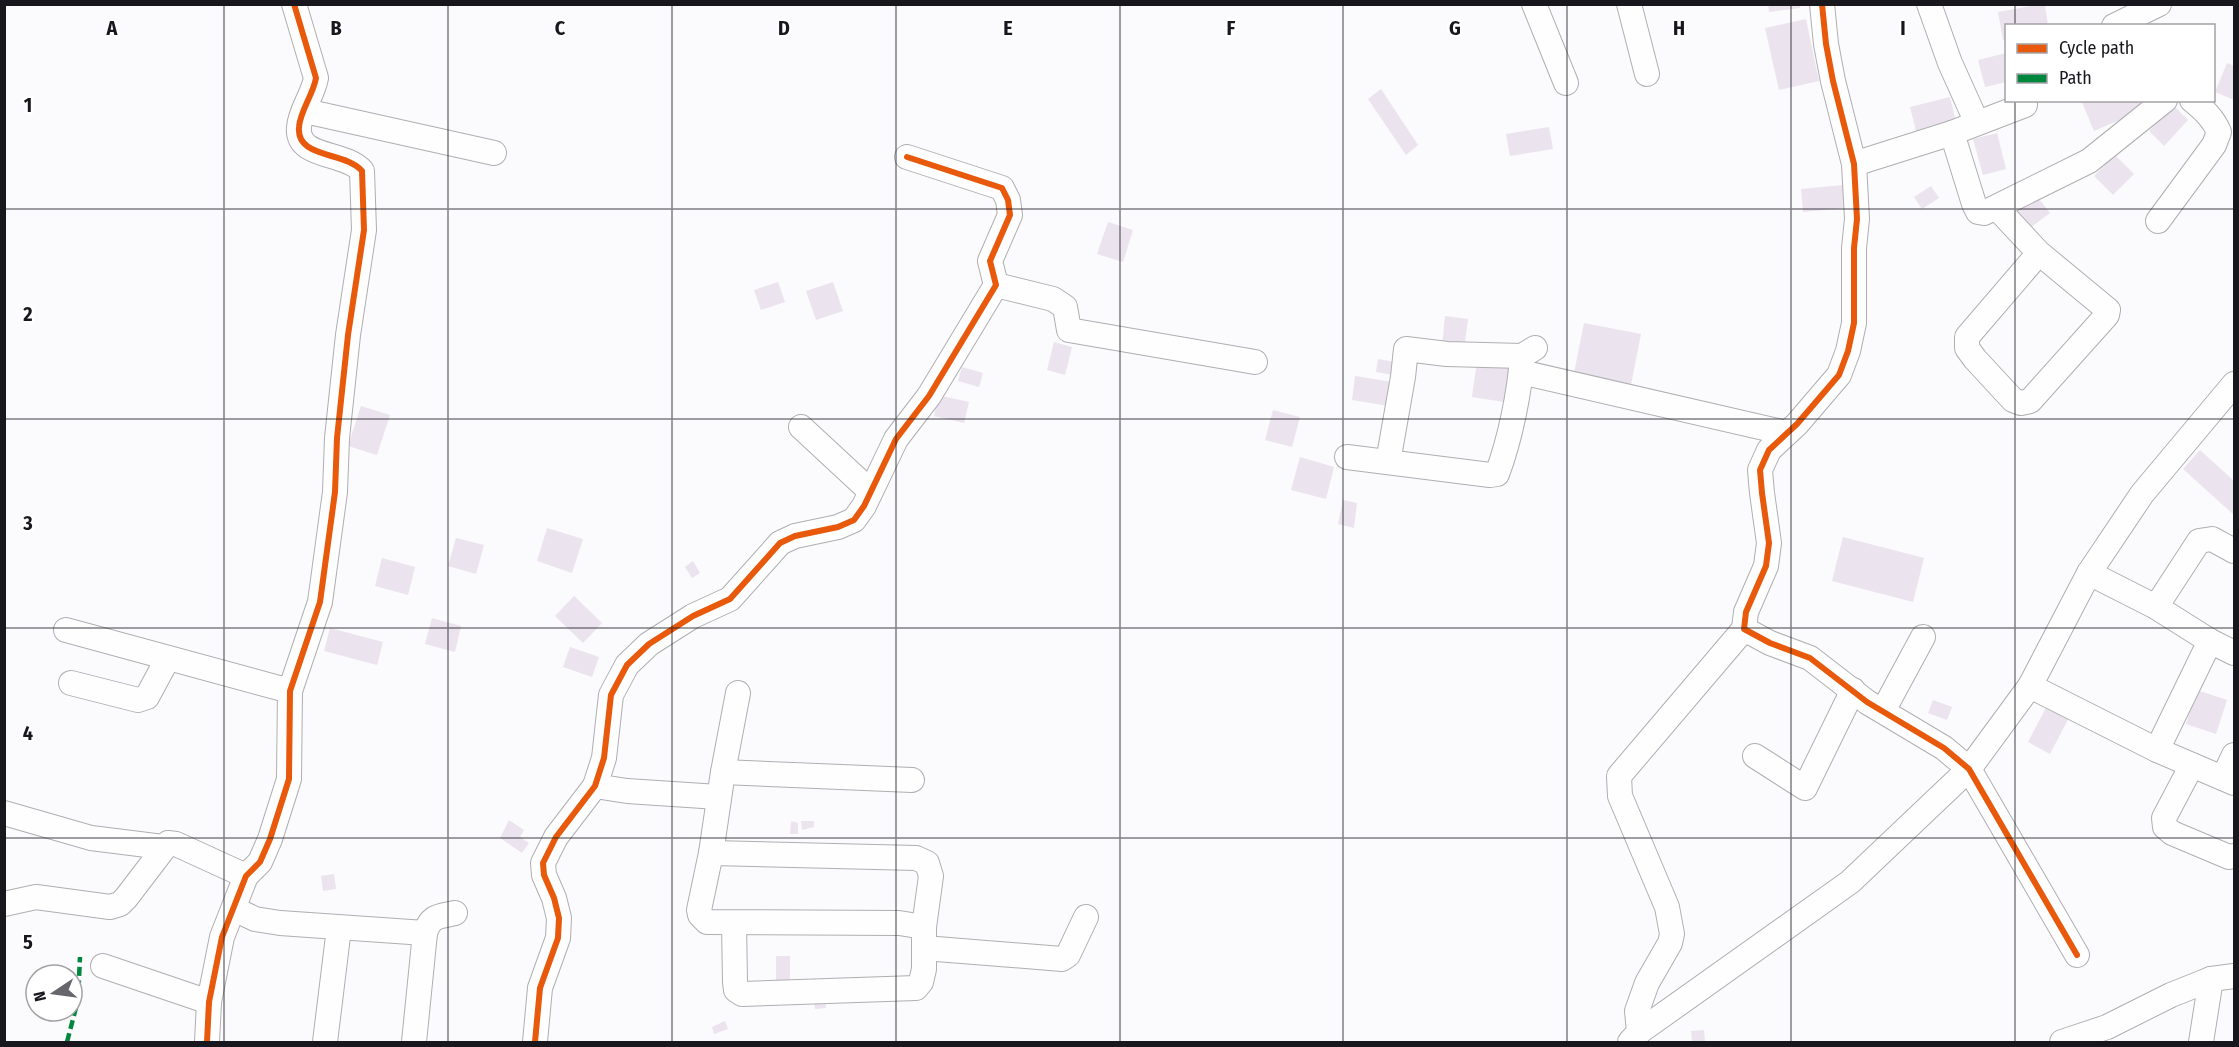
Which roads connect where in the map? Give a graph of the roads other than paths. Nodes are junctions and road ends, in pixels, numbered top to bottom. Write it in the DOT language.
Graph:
graph roads {
  1 [pos="294,4"];
  2 [pos="1534,4"];
  3 [pos="1629,4"];
  4 [pos="1822,4"];
  5 [pos="1929,4"];
  6 [pos="2159,4"];
  7 [pos="2118,24"];
  8 [pos="1647,74"];
  9 [pos="1566,83"];
  10 [pos="2163,102"];
  11 [pos="2194,102"];
  12 [pos="2025,105"];
  13 [pos="304,111"];
  14 [pos="1977,123"];
  15 [pos="2227,132"];
  16 [pos="1952,133"];
  17 [pos="494,153"];
  18 [pos="907,158"];
  19 [pos="1854,164"];
  20 [pos="1997,207"];
  21 [pos="2158,221"];
  22 [pos="2039,253"];
  23 [pos="996,285"];
  24 [pos="1526,359"];
  25 [pos="1255,362"];
  26 [pos="2230,398"];
  27 [pos="801,427"];
  28 [pos="1785,434"];
  29 [pos="1347,457"];
  30 [pos="1388,462"];
  31 [pos="870,491"];
  32 [pos="2235,551"];
  33 [pos="2089,573"];
  34 [pos="2156,607"];
  35 [pos="1744,629"];
  36 [pos="66,630"];
  37 [pos="1923,637"];
  38 [pos="2210,641"];
  39 [pos="2235,653"];
  40 [pos="168,658"];
  41 [pos="71,683"];
  42 [pos="2030,686"];
  43 [pos="1853,690"];
  44 [pos="290,691"];
  45 [pos="738,693"];
  46 [pos="1883,711"];
  47 [pos="2157,750"];
  48 [pos="2235,755"];
  49 [pos="1755,756"];
  50 [pos="2192,765"];
  51 [pos="1969,769"];
  52 [pos="723,772"];
  53 [pos="912,780"];
  54 [pos="2229,781"];
  55 [pos="595,786"];
  56 [pos="718,797"];
  57 [pos="4,813"];
  58 [pos="163,847"];
  59 [pos="711,853"];
  60 [pos="2235,856"];
  61 [pos="246,876"];
  62 [pos="4,904"];
  63 [pos="234,909"];
  64 [pos="455,913"];
  65 [pos="1086,917"];
  66 [pos="734,923"];
  67 [pos="339,928"];
  68 [pos="425,933"];
  69 [pos="924,938"];
  70 [pos="2077,955"];
  71 [pos="103,966"];
  72 [pos="2223,978"];
  73 [pos="209,1002"];
  74 [pos="1635,1037"];
  75 [pos="207,1042"];
  76 [pos="325,1042"];
  77 [pos="414,1042"];
  78 [pos="535,1042"];
  79 [pos="2062,1042"];
  80 [pos="2201,1042"];
  1 -- 13 [label="street"];
  2 -- 9 [label="street"];
  3 -- 8 [label="street"];
  4 -- 19 [label="street"];
  5 -- 14 [label="street"];
  6 -- 7 [label="street"];
  10 -- 20 [label="street"];
  11 -- 15 [label="street"];
  12 -- 14 [label="street"];
  13 -- 17 [label="street"];
  13 -- 44 [label="street"];
  14 -- 16 [label="street"];
  15 -- 21 [label="street"];
  16 -- 19 [label="street"];
  16 -- 20 [label="street"];
  18 -- 23 [label="street"];
  19 -- 28 [label="street"];
  20 -- 22 [label="street"];
  22 -- 22 [label="street"];
  23 -- 25 [label="street"];
  23 -- 31 [label="street"];
  24 -- 28 [label="street"];
  24 -- 30 [label="street"];
  24 -- 30 [label="street"];
  26 -- 33 [label="street"];
  27 -- 31 [label="street"];
  28 -- 35 [label="street"];
  29 -- 30 [label="street"];
  31 -- 55 [label="street"];
  32 -- 34 [label="street"];
  33 -- 34 [label="street"];
  33 -- 42 [label="street"];
  34 -- 38 [label="street"];
  35 -- 43 [label="street"];
  35 -- 74 [label="street"];
  36 -- 40 [label="street"];
  37 -- 46 [label="street"];
  38 -- 39 [label="street"];
  38 -- 47 [label="street"];
  40 -- 41 [label="street"];
  40 -- 44 [label="street"];
  42 -- 47 [label="street"];
  42 -- 51 [label="street"];
  43 -- 46 [label="street"];
  43 -- 49 [label="street"];
  44 -- 61 [label="street"];
  45 -- 52 [label="street"];
  46 -- 51 [label="street"];
  47 -- 50 [label="street"];
  48 -- 54 [label="street"];
  50 -- 54 [label="street"];
  50 -- 60 [label="street"];
  51 -- 70 [label="street"];
  51 -- 74 [label="street"];
  52 -- 53 [label="street"];
  52 -- 56 [label="street"];
  55 -- 56 [label="street"];
  55 -- 78 [label="street"];
  56 -- 59 [label="street"];
  57 -- 58 [label="street"];
  58 -- 61 [label="street"];
  58 -- 62 [label="street"];
  59 -- 66 [label="street"];
  59 -- 69 [label="street"];
  61 -- 63 [label="street"];
  63 -- 67 [label="street"];
  63 -- 73 [label="street"];
  64 -- 68 [label="street"];
  65 -- 69 [label="street"];
  66 -- 69 [label="street"];
  66 -- 69 [label="street"];
  67 -- 68 [label="street"];
  67 -- 76 [label="street"];
  68 -- 77 [label="street"];
  71 -- 73 [label="street"];
  72 -- 79 [label="street"];
  72 -- 80 [label="street"];
  73 -- 75 [label="street"];
}
